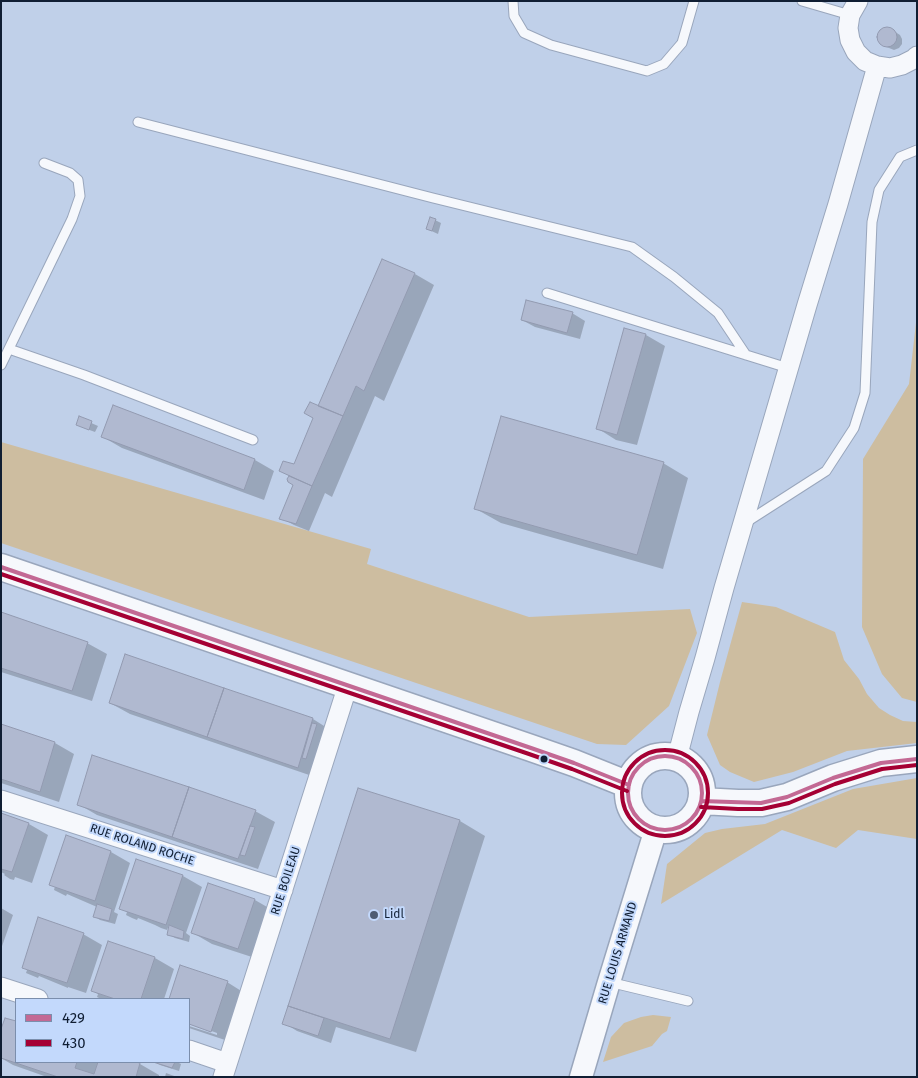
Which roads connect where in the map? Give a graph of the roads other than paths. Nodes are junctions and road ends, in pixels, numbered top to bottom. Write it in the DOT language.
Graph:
graph roads {
  1 [pos="513,1"];
  2 [pos="694,1"];
  3 [pos="802,1"];
  4 [pos="854,8"];
  5 [pos="917,56"];
  6 [pos="877,66"];
  7 [pos="138,122"];
  8 [pos="917,150"];
  9 [pos="44,164"];
  10 [pos="547,293"];
  11 [pos="9,349"];
  12 [pos="746,355"];
  13 [pos="1,365"];
  14 [pos="788,368"];
  15 [pos="253,440"];
  16 [pos="743,524"];
  17 [pos="1,567"];
  18 [pos="348,685"];
  19 [pos="677,758"];
  20 [pos="917,760"];
  21 [pos="629,785"];
  22 [pos="1,800"];
  23 [pos="701,801"];
  24 [pos="656,829"];
  25 [pos="283,890"];
  26 [pos="609,982"];
  27 [pos="1,987"];
  28 [pos="35,998"];
  29 [pos="688,1001"];
  30 [pos="190,1051"];
  31 [pos="225,1070"];
  32 [pos="581,1077"];
  1 -- 2 [label="lane"];
  3 -- 4 [label="lane"];
  4 -- 6 [label="street"];
  5 -- 6 [label="street"];
  6 -- 14 [label="street"];
  7 -- 12 [label="lane"];
  8 -- 16 [label="lane"];
  9 -- 11 [label="lane"];
  10 -- 12 [label="lane"];
  11 -- 13 [label="lane"];
  11 -- 15 [label="lane"];
  12 -- 14 [label="lane"];
  14 -- 16 [label="street"];
  16 -- 19 [label="street"];
  17 -- 18 [label="main road"];
  18 -- 21 [label="main road"];
  18 -- 25 [label="street, RUE BOILEAU"];
  19 -- 21 [label="main road"];
  19 -- 23 [label="main road"];
  20 -- 23 [label="main road"];
  21 -- 24 [label="main road"];
  22 -- 25 [label="street, RUE ROLAND ROCHE"];
  23 -- 24 [label="main road"];
  24 -- 26 [label="street, RUE LOUIS ARMAND"];
  25 -- 31 [label="street, RUE BOILEAU"];
  26 -- 29 [label="lane"];
  26 -- 32 [label="street, RUE LOUIS ARMAND"];
  27 -- 28 [label="street"];
  30 -- 31 [label="street"];
}
